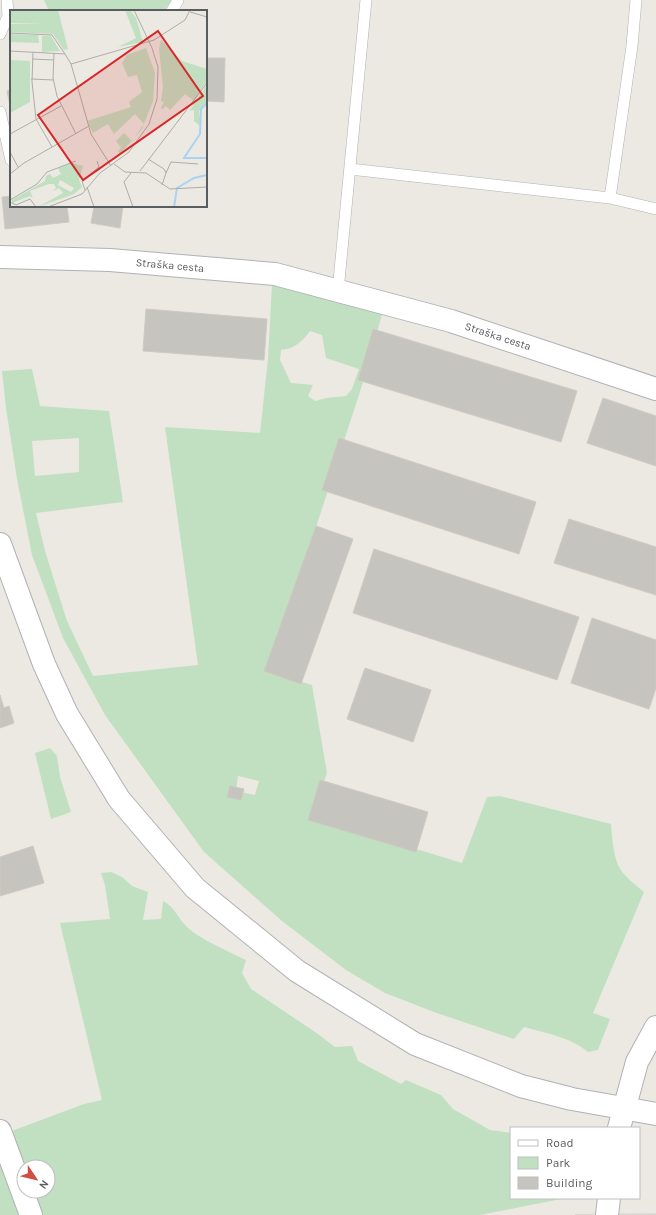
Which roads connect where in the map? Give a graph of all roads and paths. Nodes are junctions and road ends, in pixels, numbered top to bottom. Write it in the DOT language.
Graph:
graph roads {
  1 [pos="7,0"];
  2 [pos="178,0"];
  3 [pos="366,0"];
  4 [pos="636,0"];
  5 [pos="173,10"];
  6 [pos="0,34"];
  7 [pos="0,112"];
  8 [pos="10,156"];
  9 [pos="350,169"];
  10 [pos="610,198"];
  11 [pos="656,209"];
  12 [pos="0,257"];
  13 [pos="338,291"];
  14 [pos="656,389"];
  15 [pos="0,544"];
  16 [pos="656,1027"];
  17 [pos="625,1107"];
  18 [pos="656,1114"];
  19 [pos="619,1127"];
  20 [pos="0,1131"];
  21 [pos="609,1199"];
  22 [pos="31,1215"];
  23 [pos="607,1215"];
  1 -- 6 [label="lane"];
  2 -- 5 [label="lane"];
  3 -- 9 [label="lane"];
  4 -- 10 [label="lane"];
  7 -- 8 [label="lane"];
  9 -- 10 [label="lane"];
  9 -- 13 [label="lane"];
  10 -- 11 [label="lane"];
  12 -- 13 [label="street, Straška cesta"];
  13 -- 14 [label="street, Straška cesta"];
  15 -- 17 [label="street"];
  16 -- 17 [label="street"];
  17 -- 18 [label="street"];
  17 -- 19 [label="street"];
  20 -- 22 [label="street"];
  21 -- 23 [label="street"];
}
